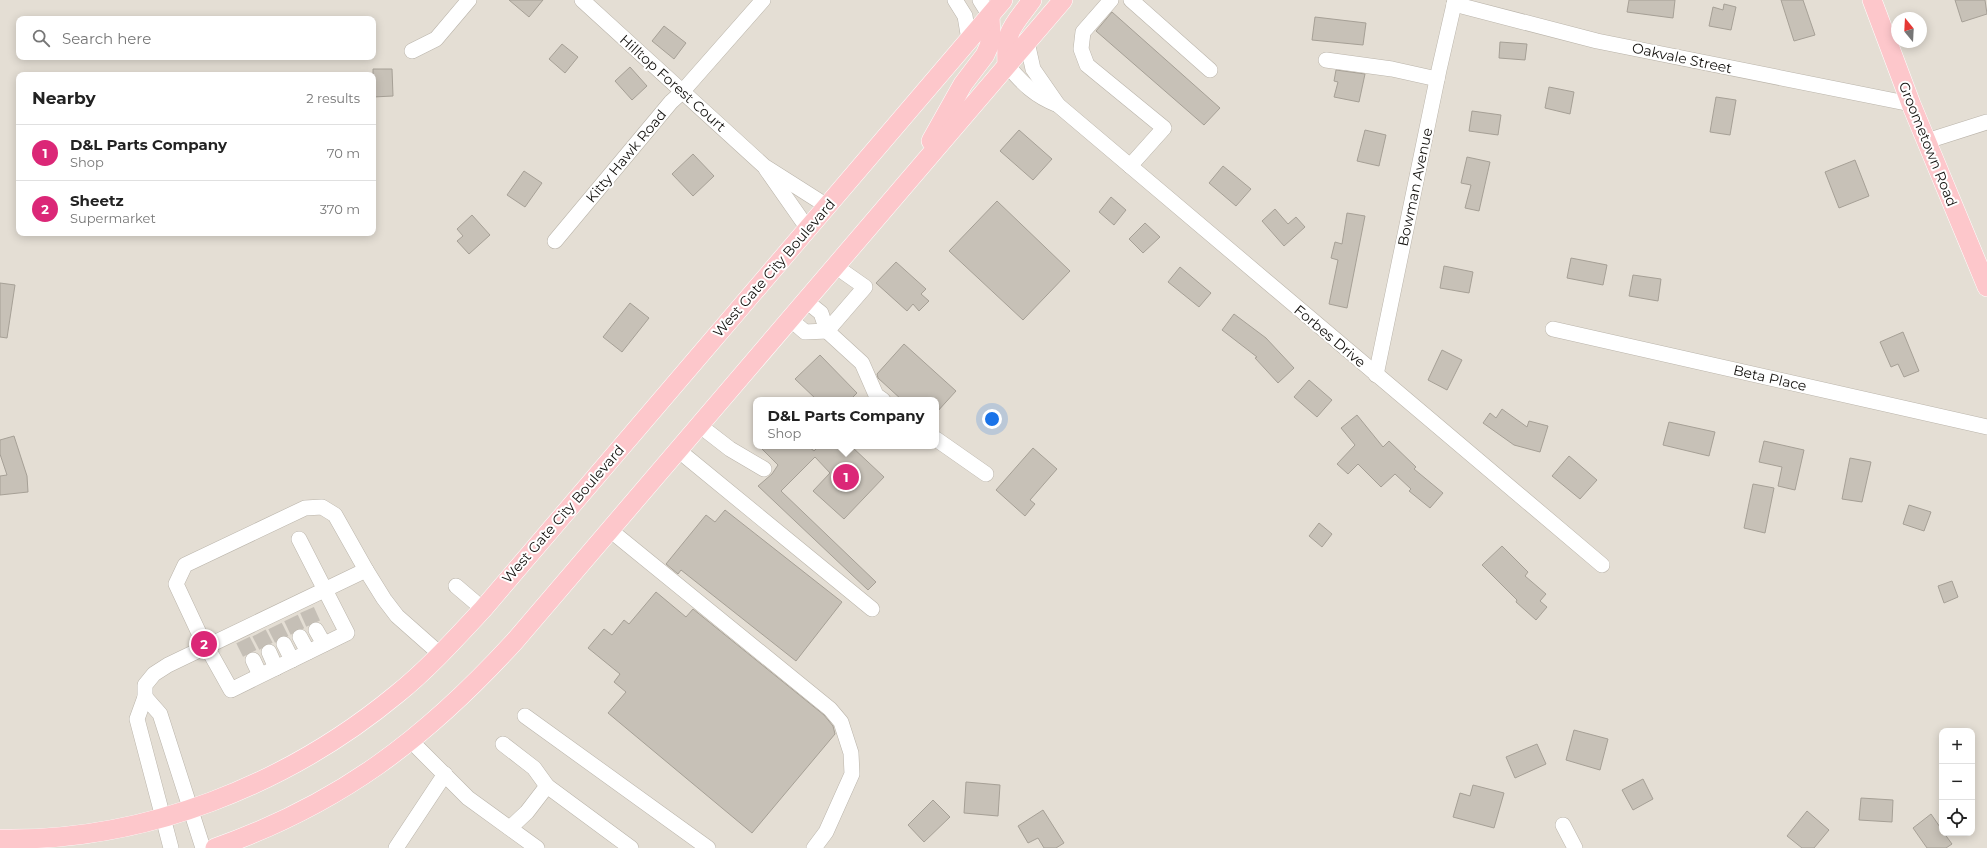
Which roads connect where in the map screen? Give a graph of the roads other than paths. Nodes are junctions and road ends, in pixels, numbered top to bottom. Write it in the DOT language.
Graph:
graph roads {
  1 [pos="469,0"];
  2 [pos="582,0"];
  3 [pos="763,0"];
  4 [pos="954,0"];
  5 [pos="980,0"];
  6 [pos="1003,0"];
  7 [pos="1032,0"];
  8 [pos="1063,0"];
  9 [pos="1111,0"];
  10 [pos="1131,0"];
  11 [pos="1872,0"];
  12 [pos="1455,2"];
  13 [pos="990,16"];
  14 [pos="969,40"];
  15 [pos="1027,42"];
  16 [pos="412,51"];
  17 [pos="1326,60"];
  18 [pos="1007,65"];
  19 [pos="1210,70"];
  20 [pos="1437,79"];
  21 [pos="682,92"];
  22 [pos="1911,104"];
  23 [pos="1058,105"];
  24 [pos="1987,122"];
  25 [pos="1927,141"];
  26 [pos="764,166"];
  27 [pos="1130,166"];
  28 [pos="910,178"];
  29 [pos="827,206"];
  30 [pos="808,229"];
  31 [pos="554,241"];
  32 [pos="835,266"];
  33 [pos="1987,287"];
  34 [pos="806,301"];
  35 [pos="790,319"];
  36 [pos="1553,329"];
  37 [pos="827,331"];
  38 [pos="1376,375"];
  39 [pos="879,397"];
  40 [pos="699,425"];
  41 [pos="1987,427"];
  42 [pos="939,441"];
  43 [pos="678,450"];
  44 [pos="764,469"];
  45 [pos="986,474"];
  46 [pos="610,530"];
  47 [pos="299,539"];
  48 [pos="1602,565"];
  49 [pos="366,570"];
  50 [pos="456,586"];
  51 [pos="326,591"];
  52 [pos="872,608"];
  53 [pos="483,609"];
  54 [pos="316,630"];
  55 [pos="300,637"];
  56 [pos="284,644"];
  57 [pos="324,644"];
  58 [pos="208,647"];
  59 [pos="269,652"];
  60 [pos="308,652"];
  61 [pos="440,654"];
  62 [pos="253,660"];
  63 [pos="292,660"];
  64 [pos="276,668"];
  65 [pos="260,676"];
  66 [pos="145,697"];
  67 [pos="525,716"];
  68 [pos="411,741"];
  69 [pos="503,744"];
  70 [pos="444,774"];
  71 [pos="546,786"];
  72 [pos="191,809"];
  73 [pos="162,817"];
  74 [pos="1563,825"];
  75 [pos="510,828"];
  76 [pos="0,839"];
  77 [pos="170,848"];
  78 [pos="203,848"];
  79 [pos="215,848"];
  80 [pos="396,848"];
  81 [pos="537,848"];
  82 [pos="631,848"];
  83 [pos="708,848"];
  84 [pos="814,848"];
  85 [pos="1575,848"];
  1 -- 16 [label="street"];
  2 -- 21 [label="street, Hilltop Forest Court"];
  3 -- 21 [label="street, Kitty Hawk Road"];
  4 -- 14 [label="street"];
  5 -- 13 [label="street"];
  6 -- 13 [label="main road, West Gate City Boulevard"];
  7 -- 18 [label="main road"];
  8 -- 15 [label="main road"];
  9 -- 27 [label="street"];
  10 -- 19 [label="street"];
  11 -- 22 [label="main road, Groometown Road"];
  12 -- 20 [label="street, Bowman Avenue"];
  12 -- 22 [label="street, Oakvale Street"];
  13 -- 14 [label="main road, West Gate City Boulevard"];
  13 -- 28 [label="main road"];
  14 -- 29 [label="main road, West Gate City Boulevard"];
  15 -- 18 [label="main road"];
  15 -- 23 [label="street, Forbes Drive"];
  17 -- 20 [label="street"];
  18 -- 23 [label="street, Forbes Drive"];
  18 -- 28 [label="main road"];
  20 -- 38 [label="street, Bowman Avenue"];
  21 -- 26 [label="street, Hilltop Forest Court"];
  21 -- 31 [label="street, Kitty Hawk Road"];
  22 -- 25 [label="main road, Groometown Road"];
  23 -- 27 [label="street, Forbes Drive"];
  24 -- 25 [label="street"];
  25 -- 33 [label="main road, Groometown Road"];
  26 -- 29 [label="street, Hilltop Forest Court"];
  26 -- 30 [label="street, Hilltop Forest Court"];
  27 -- 38 [label="street, Forbes Drive"];
  28 -- 32 [label="main road"];
  29 -- 30 [label="main road, West Gate City Boulevard"];
  30 -- 53 [label="main road, West Gate City Boulevard"];
  32 -- 34 [label="main road"];
  32 -- 37 [label="street"];
  34 -- 35 [label="main road"];
  34 -- 37 [label="street"];
  35 -- 37 [label="street"];
  35 -- 40 [label="main road"];
  36 -- 41 [label="street, Beta Place"];
  37 -- 39 [label="street"];
  38 -- 48 [label="street, Forbes Drive"];
  40 -- 43 [label="main road"];
  40 -- 44 [label="street"];
  42 -- 45 [label="street"];
  43 -- 46 [label="main road"];
  43 -- 52 [label="street"];
  46 -- 68 [label="main road"];
  46 -- 84 [label="street"];
  47 -- 51 [label="street"];
  49 -- 51 [label="street"];
  49 -- 58 [label="street"];
  49 -- 61 [label="street"];
  50 -- 53 [label="street"];
  51 -- 57 [label="street"];
  51 -- 58 [label="street"];
  53 -- 61 [label="main road, West Gate City Boulevard"];
  54 -- 57 [label="street"];
  55 -- 60 [label="street"];
  56 -- 63 [label="street"];
  57 -- 60 [label="street"];
  58 -- 65 [label="street"];
  58 -- 66 [label="street"];
  59 -- 64 [label="street"];
  60 -- 63 [label="street"];
  61 -- 72 [label="main road, West Gate City Boulevard"];
  62 -- 65 [label="street"];
  63 -- 64 [label="street"];
  64 -- 65 [label="street"];
  66 -- 72 [label="street"];
  66 -- 73 [label="street"];
  67 -- 83 [label="street"];
  68 -- 70 [label="street"];
  68 -- 79 [label="main road"];
  69 -- 71 [label="street"];
  70 -- 75 [label="street"];
  70 -- 80 [label="street"];
  71 -- 75 [label="street"];
  71 -- 82 [label="street"];
  72 -- 73 [label="main road, West Gate City Boulevard"];
  72 -- 78 [label="street"];
  73 -- 76 [label="main road, West Gate City Boulevard"];
  73 -- 77 [label="street"];
  74 -- 85 [label="street"];
  75 -- 81 [label="street"];
}
